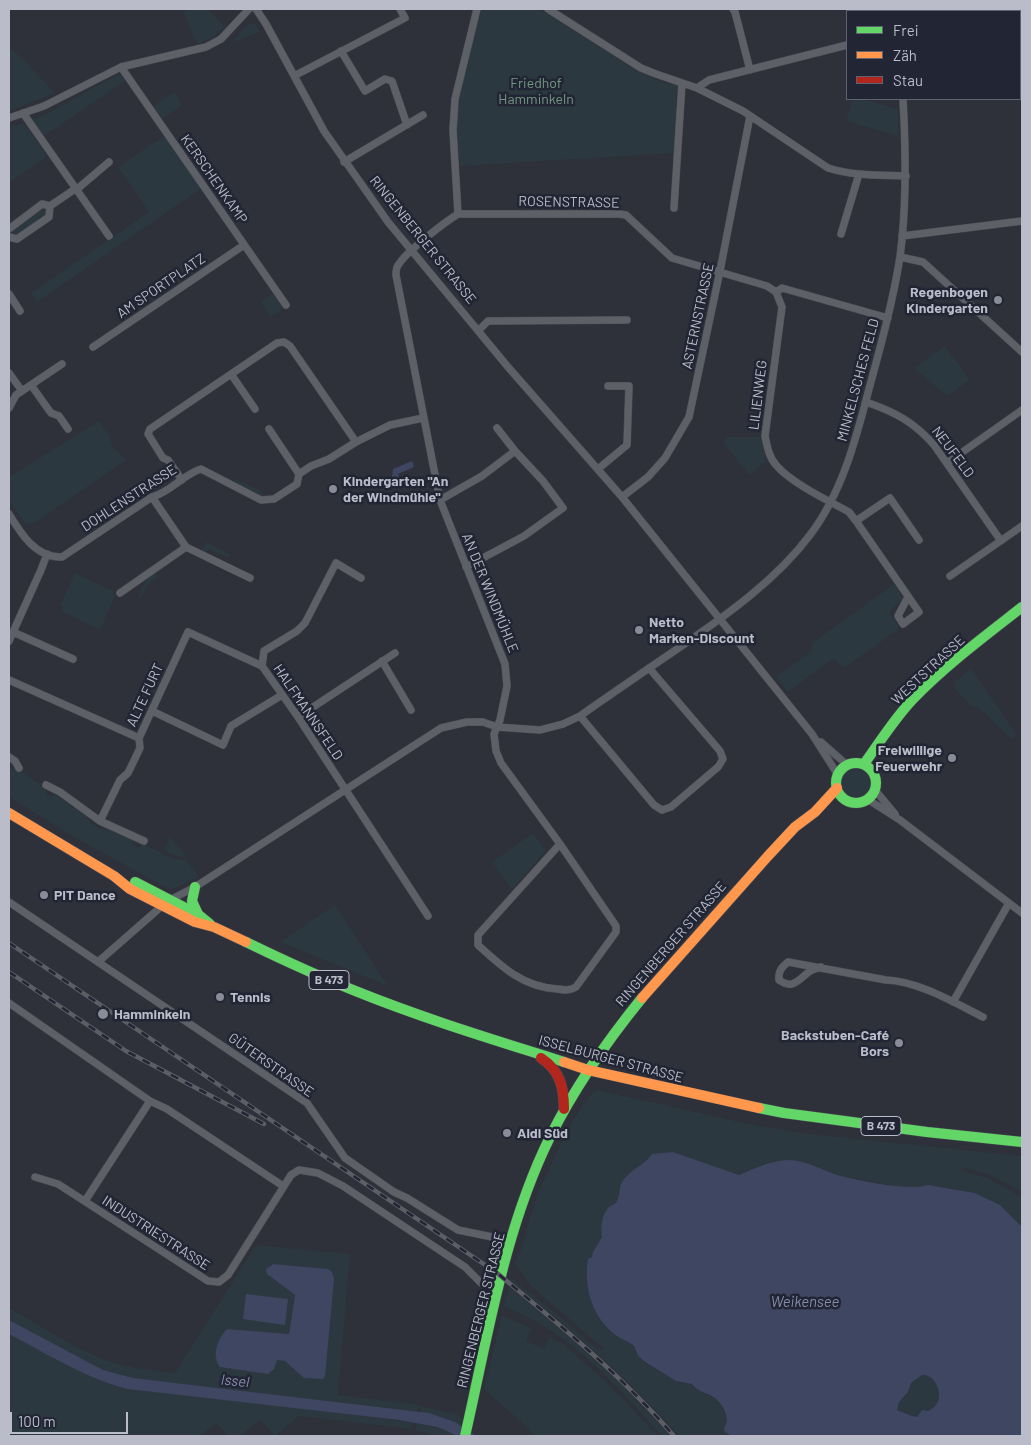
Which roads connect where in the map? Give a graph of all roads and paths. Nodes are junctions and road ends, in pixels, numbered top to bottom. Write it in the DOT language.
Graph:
graph roads {
  1 [pos="249,9"];
  2 [pos="256,9"];
  3 [pos="400,9"];
  4 [pos="477,9"];
  5 [pos="548,9"];
  6 [pos="733,9"];
  7 [pos="846,45"];
  8 [pos="341,51"];
  9 [pos="122,67"];
  10 [pos="750,70"];
  11 [pos="294,76"];
  12 [pos="682,83"];
  13 [pos="697,88"];
  14 [pos="903,100"];
  15 [pos="23,113"];
  16 [pos="422,115"];
  17 [pos="750,116"];
  18 [pos="9,118"];
  19 [pos="407,125"];
  20 [pos="109,162"];
  21 [pos="344,162"];
  22 [pos="859,174"];
  23 [pos="906,176"];
  24 [pos="75,189"];
  25 [pos="50,206"];
  26 [pos="674,208"];
  27 [pos="458,214"];
  28 [pos="1022,221"];
  29 [pos="9,229"];
  30 [pos="841,234"];
  31 [pos="109,236"];
  32 [pos="902,236"];
  33 [pos="9,237"];
  34 [pos="244,245"];
  35 [pos="412,251"];
  36 [pos="900,257"];
  37 [pos="720,271"];
  38 [pos="776,292"];
  39 [pos="9,294"];
  40 [pos="286,305"];
  41 [pos="20,310"];
  42 [pos="888,318"];
  43 [pos="627,320"];
  44 [pos="479,330"];
  45 [pos="93,347"];
  46 [pos="1022,352"];
  47 [pos="62,364"];
  48 [pos="9,373"];
  49 [pos="231,374"];
  50 [pos="31,385"];
  51 [pos="608,386"];
  52 [pos="22,391"];
  53 [pos="866,402"];
  54 [pos="9,408"];
  55 [pos="255,409"];
  56 [pos="1022,410"];
  57 [pos="423,418"];
  58 [pos="497,428"];
  59 [pos="68,429"];
  60 [pos="269,429"];
  61 [pos="356,442"];
  62 [pos="515,451"];
  63 [pos="947,463"];
  64 [pos="598,469"];
  65 [pos="299,474"];
  66 [pos="182,480"];
  67 [pos="152,497"];
  68 [pos="622,497"];
  69 [pos="440,500"];
  70 [pos="831,502"];
  71 [pos="10,519"];
  72 [pos="856,521"];
  73 [pos="1022,526"];
  74 [pos="920,540"];
  75 [pos="1001,541"];
  76 [pos="186,547"];
  77 [pos="47,554"];
  78 [pos="466,567"];
  79 [pos="950,576"];
  80 [pos="250,578"];
  81 [pos="362,578"];
  82 [pos="120,593"];
  83 [pos="908,597"];
  84 [pos="1022,607"];
  85 [pos="720,619"];
  86 [pos="188,632"];
  87 [pos="11,635"];
  88 [pos="395,653"];
  89 [pos="73,659"];
  90 [pos="382,661"];
  91 [pos="262,666"];
  92 [pos="649,668"];
  93 [pos="9,680"];
  94 [pos="282,695"];
  95 [pos="411,710"];
  96 [pos="152,711"];
  97 [pos="580,716"];
  98 [pos="298,718"];
  99 [pos="497,727"];
  100 [pos="812,734"];
  101 [pos="139,738"];
  102 [pos="9,757"];
  103 [pos="864,764"];
  104 [pos="847,765"];
  105 [pos="19,768"];
  106 [pos="838,775"];
  107 [pos="46,785"];
  108 [pos="837,788"];
  109 [pos="346,790"];
  110 [pos="875,790"];
  111 [pos="844,798"];
  112 [pos="867,799"];
  113 [pos="815,812"];
  114 [pos="9,813"];
  115 [pos="900,820"];
  116 [pos="100,821"];
  117 [pos="144,841"];
  118 [pos="560,844"];
  119 [pos="195,888"];
  120 [pos="9,902"];
  121 [pos="167,903"];
  122 [pos="1009,903"];
  123 [pos="1022,913"];
  124 [pos="199,915"];
  125 [pos="428,916"];
  126 [pos="214,927"];
  127 [pos="98,962"];
  128 [pos="821,967"];
  129 [pos="953,1002"];
  130 [pos="9,1003"];
  131 [pos="983,1017"];
  132 [pos="528,1051"];
  133 [pos="588,1070"];
  134 [pos="150,1101"];
  135 [pos="564,1109"];
  136 [pos="1022,1142"];
  137 [pos="35,1177"];
  138 [pos="283,1186"];
  139 [pos="85,1201"];
  140 [pos="512,1241"];
  141 [pos="481,1283"];
  142 [pos="465,1436"];
  1 -- 9 [label="street"];
  2 -- 11 [label="street, RINGENBERGER STRASSE"];
  3 -- 8 [label="street"];
  4 -- 27 [label="street"];
  5 -- 12 [label="street"];
  6 -- 10 [label="street"];
  7 -- 10 [label="street"];
  8 -- 11 [label="street"];
  8 -- 19 [label="street"];
  9 -- 15 [label="street"];
  9 -- 34 [label="street, KERSCHENKAMP"];
  10 -- 13 [label="street"];
  11 -- 21 [label="street, RINGENBERGER STRASSE"];
  12 -- 13 [label="street"];
  12 -- 26 [label="street"];
  13 -- 17 [label="street"];
  14 -- 23 [label="street, MINKELSCHES FELD"];
  15 -- 18 [label="street"];
  15 -- 24 [label="street"];
  16 -- 19 [label="street"];
  17 -- 22 [label="street"];
  17 -- 37 [label="street, ASTERNSTRASSE"];
  19 -- 21 [label="street"];
  20 -- 24 [label="street"];
  21 -- 35 [label="street, RINGENBERGER STRASSE"];
  22 -- 23 [label="street"];
  22 -- 30 [label="street"];
  23 -- 32 [label="street, MINKELSCHES FELD"];
  24 -- 25 [label="street"];
  24 -- 31 [label="street"];
  25 -- 29 [label="street"];
  25 -- 33 [label="street"];
  27 -- 35 [label="street"];
  27 -- 37 [label="street, ROSENSTRASSE"];
  28 -- 32 [label="street"];
  32 -- 36 [label="street, MINKELSCHES FELD"];
  34 -- 40 [label="street, KERSCHENKAMP"];
  34 -- 45 [label="street, AM SPORTPLATZ"];
  35 -- 44 [label="street, RINGENBERGER STRASSE"];
  35 -- 57 [label="street, AN DER WINDMÜHLE"];
  36 -- 42 [label="street, MINKELSCHES FELD"];
  36 -- 46 [label="street"];
  37 -- 38 [label="street, ROSENSTRASSE"];
  37 -- 68 [label="street, ASTERNSTRASSE"];
  38 -- 42 [label="street"];
  38 -- 70 [label="street, LILIENWEG"];
  39 -- 41 [label="street"];
  42 -- 53 [label="street, MINKELSCHES FELD"];
  43 -- 44 [label="street"];
  44 -- 64 [label="street, RINGENBERGER STRASSE"];
  47 -- 50 [label="street"];
  48 -- 52 [label="street"];
  49 -- 55 [label="street"];
  49 -- 61 [label="street"];
  49 -- 66 [label="street"];
  50 -- 52 [label="street"];
  50 -- 59 [label="street"];
  51 -- 64 [label="street"];
  52 -- 54 [label="street"];
  53 -- 63 [label="street, NEUFELD"];
  53 -- 70 [label="street, MINKELSCHES FELD"];
  56 -- 63 [label="street"];
  57 -- 61 [label="street, DOHLENSTRASSE"];
  57 -- 69 [label="street, AN DER WINDMÜHLE"];
  58 -- 62 [label="street"];
  60 -- 65 [label="street"];
  61 -- 65 [label="street, DOHLENSTRASSE"];
  62 -- 69 [label="street"];
  62 -- 78 [label="street"];
  63 -- 75 [label="street, NEUFELD"];
  64 -- 68 [label="street, RINGENBERGER STRASSE"];
  65 -- 66 [label="street, DOHLENSTRASSE"];
  66 -- 67 [label="street, DOHLENSTRASSE"];
  67 -- 76 [label="street"];
  67 -- 77 [label="street, DOHLENSTRASSE"];
  68 -- 85 [label="street, RINGENBERGER STRASSE"];
  69 -- 78 [label="street, AN DER WINDMÜHLE"];
  70 -- 72 [label="street, LILIENWEG"];
  70 -- 85 [label="street, MINKELSCHES FELD"];
  71 -- 77 [label="street"];
  72 -- 74 [label="street"];
  72 -- 83 [label="street, LILIENWEG"];
  73 -- 75 [label="street"];
  75 -- 79 [label="street"];
  76 -- 80 [label="street"];
  76 -- 82 [label="street"];
  77 -- 87 [label="street"];
  78 -- 99 [label="street, AN DER WINDMÜHLE"];
  81 -- 91 [label="street"];
  84 -- 103 [label="main road, WESTSTRASSE"];
  85 -- 92 [label="street, MINKELSCHES FELD"];
  85 -- 100 [label="street, RINGENBERGER STRASSE"];
  86 -- 91 [label="street, HALFMANNSFELD"];
  86 -- 96 [label="street, ALTE FURT"];
  87 -- 89 [label="street"];
  88 -- 90 [label="street"];
  90 -- 95 [label="street"];
  90 -- 98 [label="street"];
  91 -- 94 [label="street, HALFMANNSFELD"];
  92 -- 97 [label="street, MINKELSCHES FELD"];
  92 -- 97 [label="street"];
  93 -- 101 [label="street"];
  94 -- 96 [label="street"];
  94 -- 98 [label="street, HALFMANNSFELD"];
  96 -- 101 [label="street, ALTE FURT"];
  97 -- 99 [label="street, MINKELSCHES FELD"];
  98 -- 109 [label="street, HALFMANNSFELD"];
  99 -- 109 [label="street"];
  99 -- 118 [label="street, AN DER WINDMÜHLE"];
  100 -- 104 [label="street, RINGENBERGER STRASSE"];
  100 -- 106 [label="street, RINGENBERGER STRASSE"];
  101 -- 116 [label="street, ALTE FURT"];
  102 -- 105 [label="street"];
  103 -- 104 [label="main road"];
  103 -- 110 [label="main road"];
  104 -- 106 [label="main road"];
  106 -- 108 [label="main road"];
  107 -- 116 [label="street"];
  108 -- 111 [label="main road"];
  108 -- 113 [label="main road, RINGENBERGER STRASSE"];
  109 -- 119 [label="street"];
  109 -- 125 [label="street, HALFMANNSFELD"];
  110 -- 112 [label="main road"];
  110 -- 115 [label="street"];
  111 -- 112 [label="main road"];
  111 -- 113 [label="main road, RINGENBERGER STRASSE"];
  112 -- 115 [label="street"];
  113 -- 133 [label="main road, RINGENBERGER STRASSE"];
  114 -- 121 [label="main road, ISSELBURGER STRASSE / B 473"];
  115 -- 122 [label="street"];
  116 -- 117 [label="street"];
  118 -- 118 [label="street, AN DER WINDMÜHLE"];
  119 -- 121 [label="street"];
  119 -- 124 [label="main road"];
  120 -- 127 [label="street, GÜTERSTRASSE"];
  121 -- 124 [label="main road, ISSELBURGER STRASSE / B 473"];
  121 -- 126 [label="main road, ISSELBURGER STRASSE / B 473"];
  121 -- 127 [label="street"];
  122 -- 123 [label="street"];
  122 -- 129 [label="street"];
  124 -- 126 [label="main road, ISSELBURGER STRASSE / B 473"];
  126 -- 132 [label="main road, ISSELBURGER STRASSE / B 473"];
  127 -- 140 [label="street, GÜTERSTRASSE"];
  128 -- 128 [label="street"];
  128 -- 129 [label="street"];
  129 -- 131 [label="street"];
  130 -- 134 [label="street"];
  132 -- 133 [label="main road, ISSELBURGER STRASSE / B 473"];
  132 -- 135 [label="main road, B 473"];
  133 -- 135 [label="main road, RINGENBERGER STRASSE"];
  133 -- 136 [label="main road, ISSELBURGER STRASSE / B 473"];
  134 -- 138 [label="street"];
  134 -- 139 [label="street, INDUSTRIESTRASSE"];
  135 -- 140 [label="main road, RINGENBERGER STRASSE"];
  137 -- 139 [label="street, INDUSTRIESTRASSE"];
  138 -- 139 [label="street, INDUSTRIESTRASSE"];
  138 -- 141 [label="street, INDUSTRIESTRASSE"];
  140 -- 142 [label="main road, RINGENBERGER STRASSE"];
}
